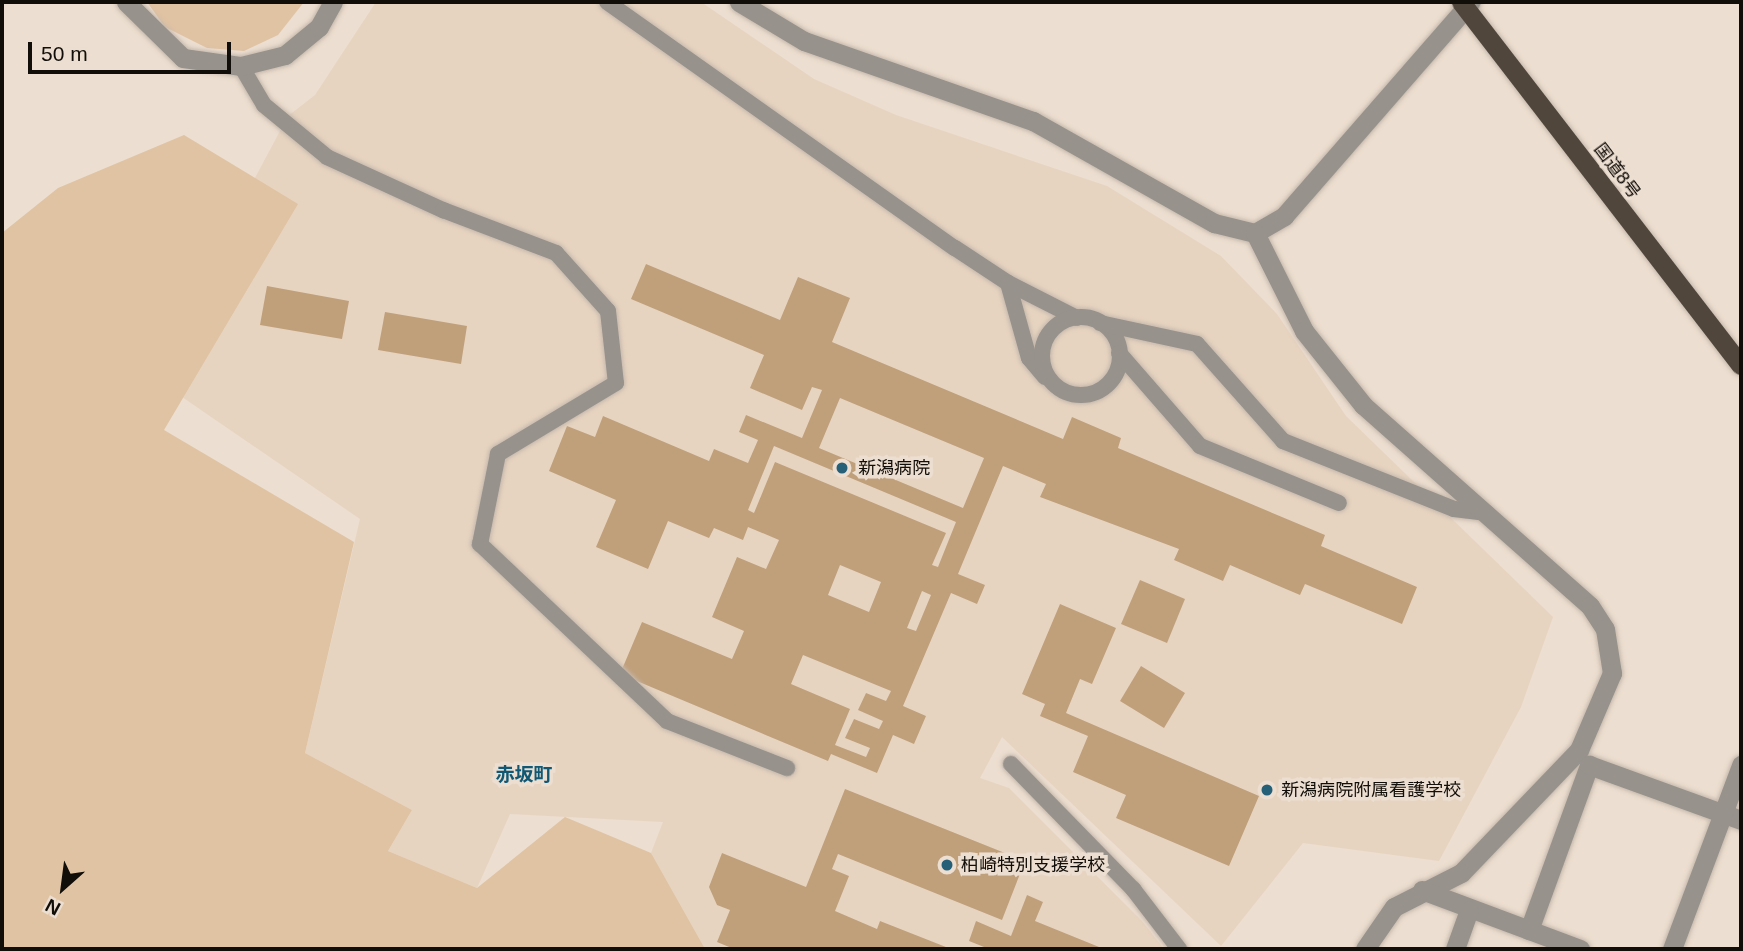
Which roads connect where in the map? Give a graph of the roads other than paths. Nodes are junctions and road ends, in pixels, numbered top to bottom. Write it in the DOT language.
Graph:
graph roads {
  1 [pos="126,2"];
  2 [pos="333,2"];
  3 [pos="607,2"];
  4 [pos="739,2"];
  5 [pos="1465,3"];
  6 [pos="241,66"];
  7 [pos="1255,233"];
  8 [pos="1009,283"];
  9 [pos="1077,318"];
  10 [pos="1100,323"];
  11 [pos="1119,353"];
  12 [pos="1741,365"];
  13 [pos="1142,381"];
  14 [pos="1052,382"];
  15 [pos="1107,385"];
  16 [pos="1339,503"];
  17 [pos="1487,513"];
  18 [pos="1584,757"];
  19 [pos="1011,764"];
  20 [pos="1741,765"];
  21 [pos="787,768"];
  22 [pos="1732,817"];
  23 [pos="1422,890"];
  24 [pos="1469,910"];
  25 [pos="1529,930"];
  26 [pos="1179,949"];
  27 [pos="1365,949"];
  28 [pos="1455,949"];
  29 [pos="1580,949"];
  30 [pos="1672,949"];
  1 -- 6 [label="street"];
  2 -- 6 [label="street"];
  3 -- 8 [label="lane"];
  4 -- 7 [label="street"];
  5 -- 7 [label="street"];
  5 -- 12 [label="highway, 国道8号"];
  6 -- 21 [label="lane"];
  7 -- 17 [label="street"];
  8 -- 9 [label="lane"];
  8 -- 14 [label="lane"];
  9 -- 10 [label="lane"];
  9 -- 14 [label="lane"];
  10 -- 11 [label="lane"];
  10 -- 17 [label="lane"];
  11 -- 13 [label="lane"];
  11 -- 15 [label="lane"];
  13 -- 15 [label="lane"];
  13 -- 16 [label="lane"];
  14 -- 15 [label="lane"];
  17 -- 18 [label="street"];
  18 -- 22 [label="street"];
  18 -- 23 [label="street"];
  18 -- 25 [label="street"];
  19 -- 26 [label="lane"];
  20 -- 22 [label="street"];
  22 -- 30 [label="street"];
  23 -- 24 [label="street"];
  23 -- 27 [label="street"];
  24 -- 25 [label="street"];
  24 -- 28 [label="street"];
  25 -- 29 [label="street"];
}
